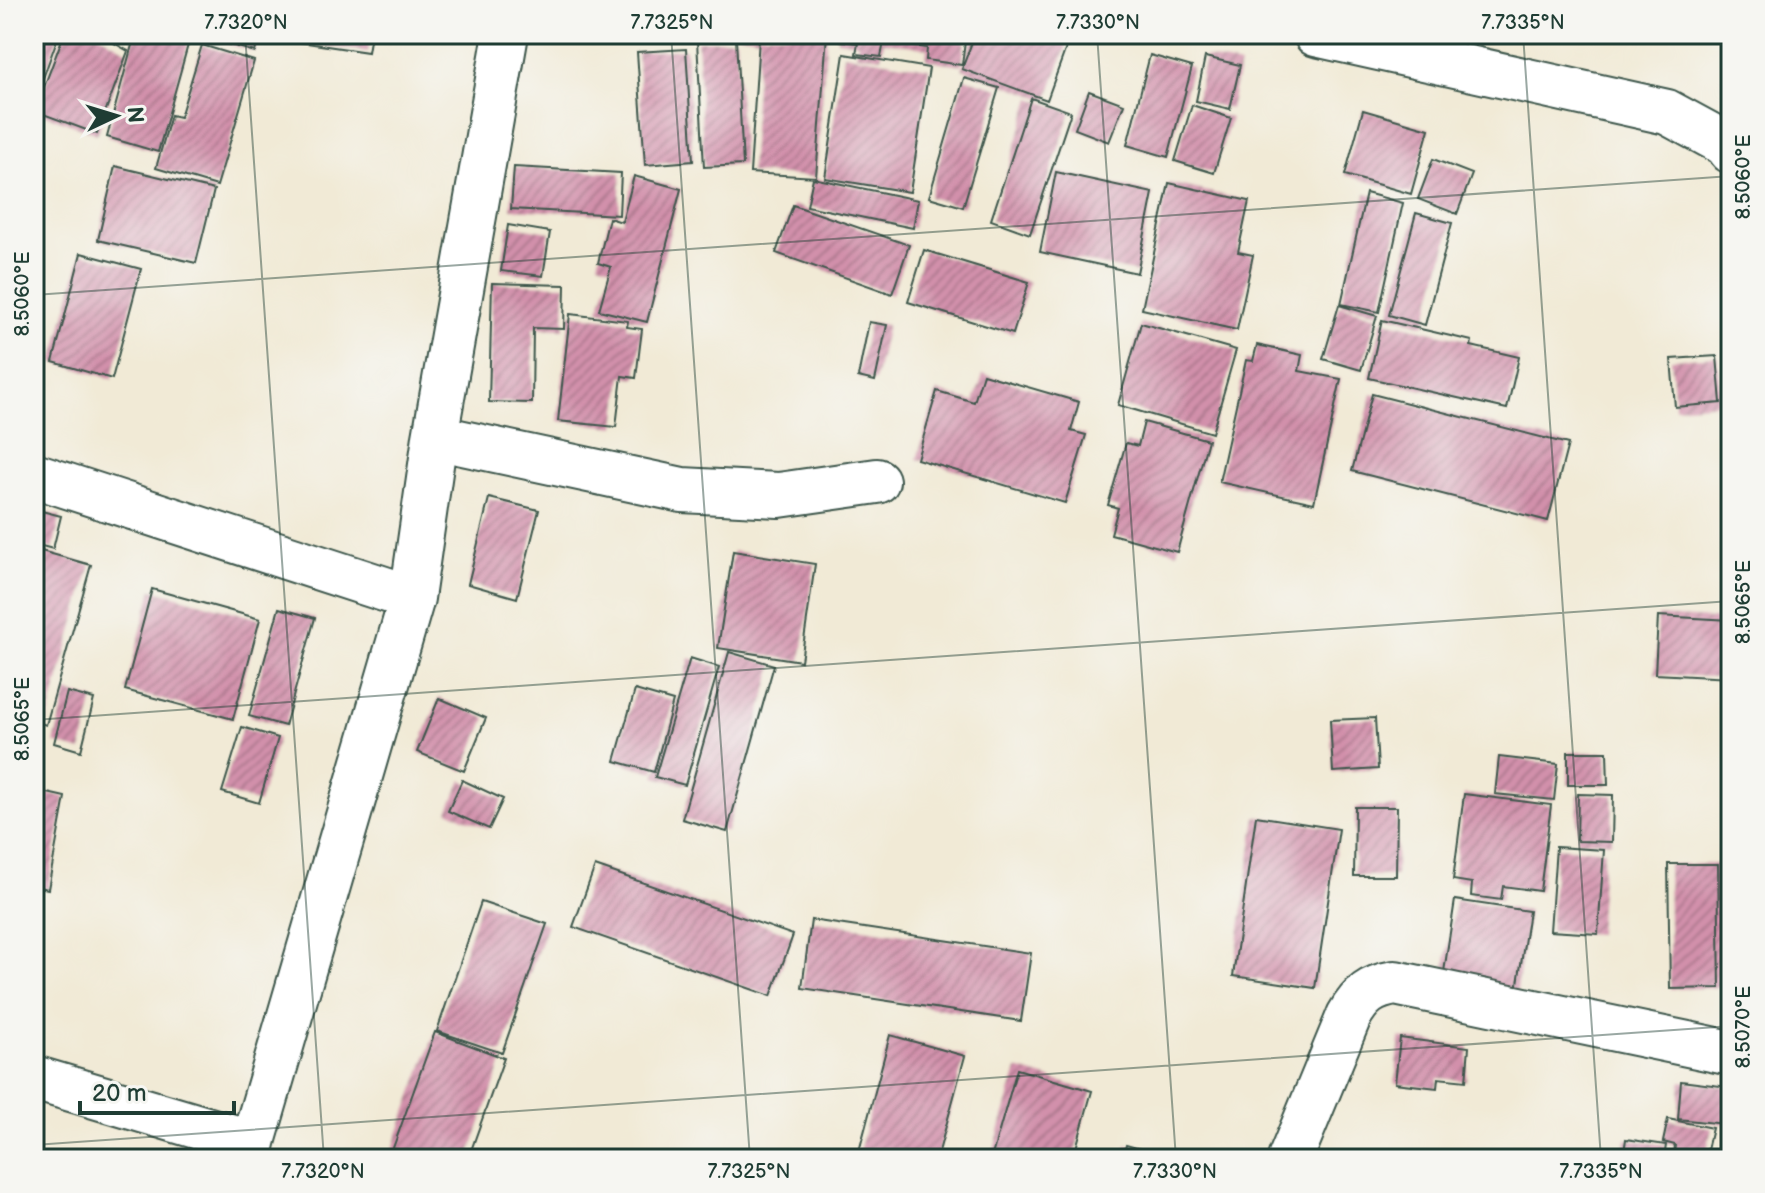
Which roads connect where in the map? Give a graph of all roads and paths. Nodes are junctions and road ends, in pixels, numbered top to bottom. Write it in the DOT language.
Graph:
graph roads {
  1 [pos="506,34"];
  2 [pos="1316,34"];
  3 [pos="1731,151"];
  4 [pos="435,437"];
  5 [pos="34,475"];
  6 [pos="877,481"];
  7 [pos="412,598"];
  8 [pos="1731,1053"];
  9 [pos="34,1078"];
  10 [pos="250,1151"];
  11 [pos="1290,1159"];
  1 -- 4 [label="street"];
  2 -- 3 [label="street"];
  4 -- 6 [label="street"];
  4 -- 7 [label="street"];
  5 -- 7 [label="street"];
  7 -- 10 [label="street"];
  8 -- 11 [label="street"];
  9 -- 10 [label="street"];
}
